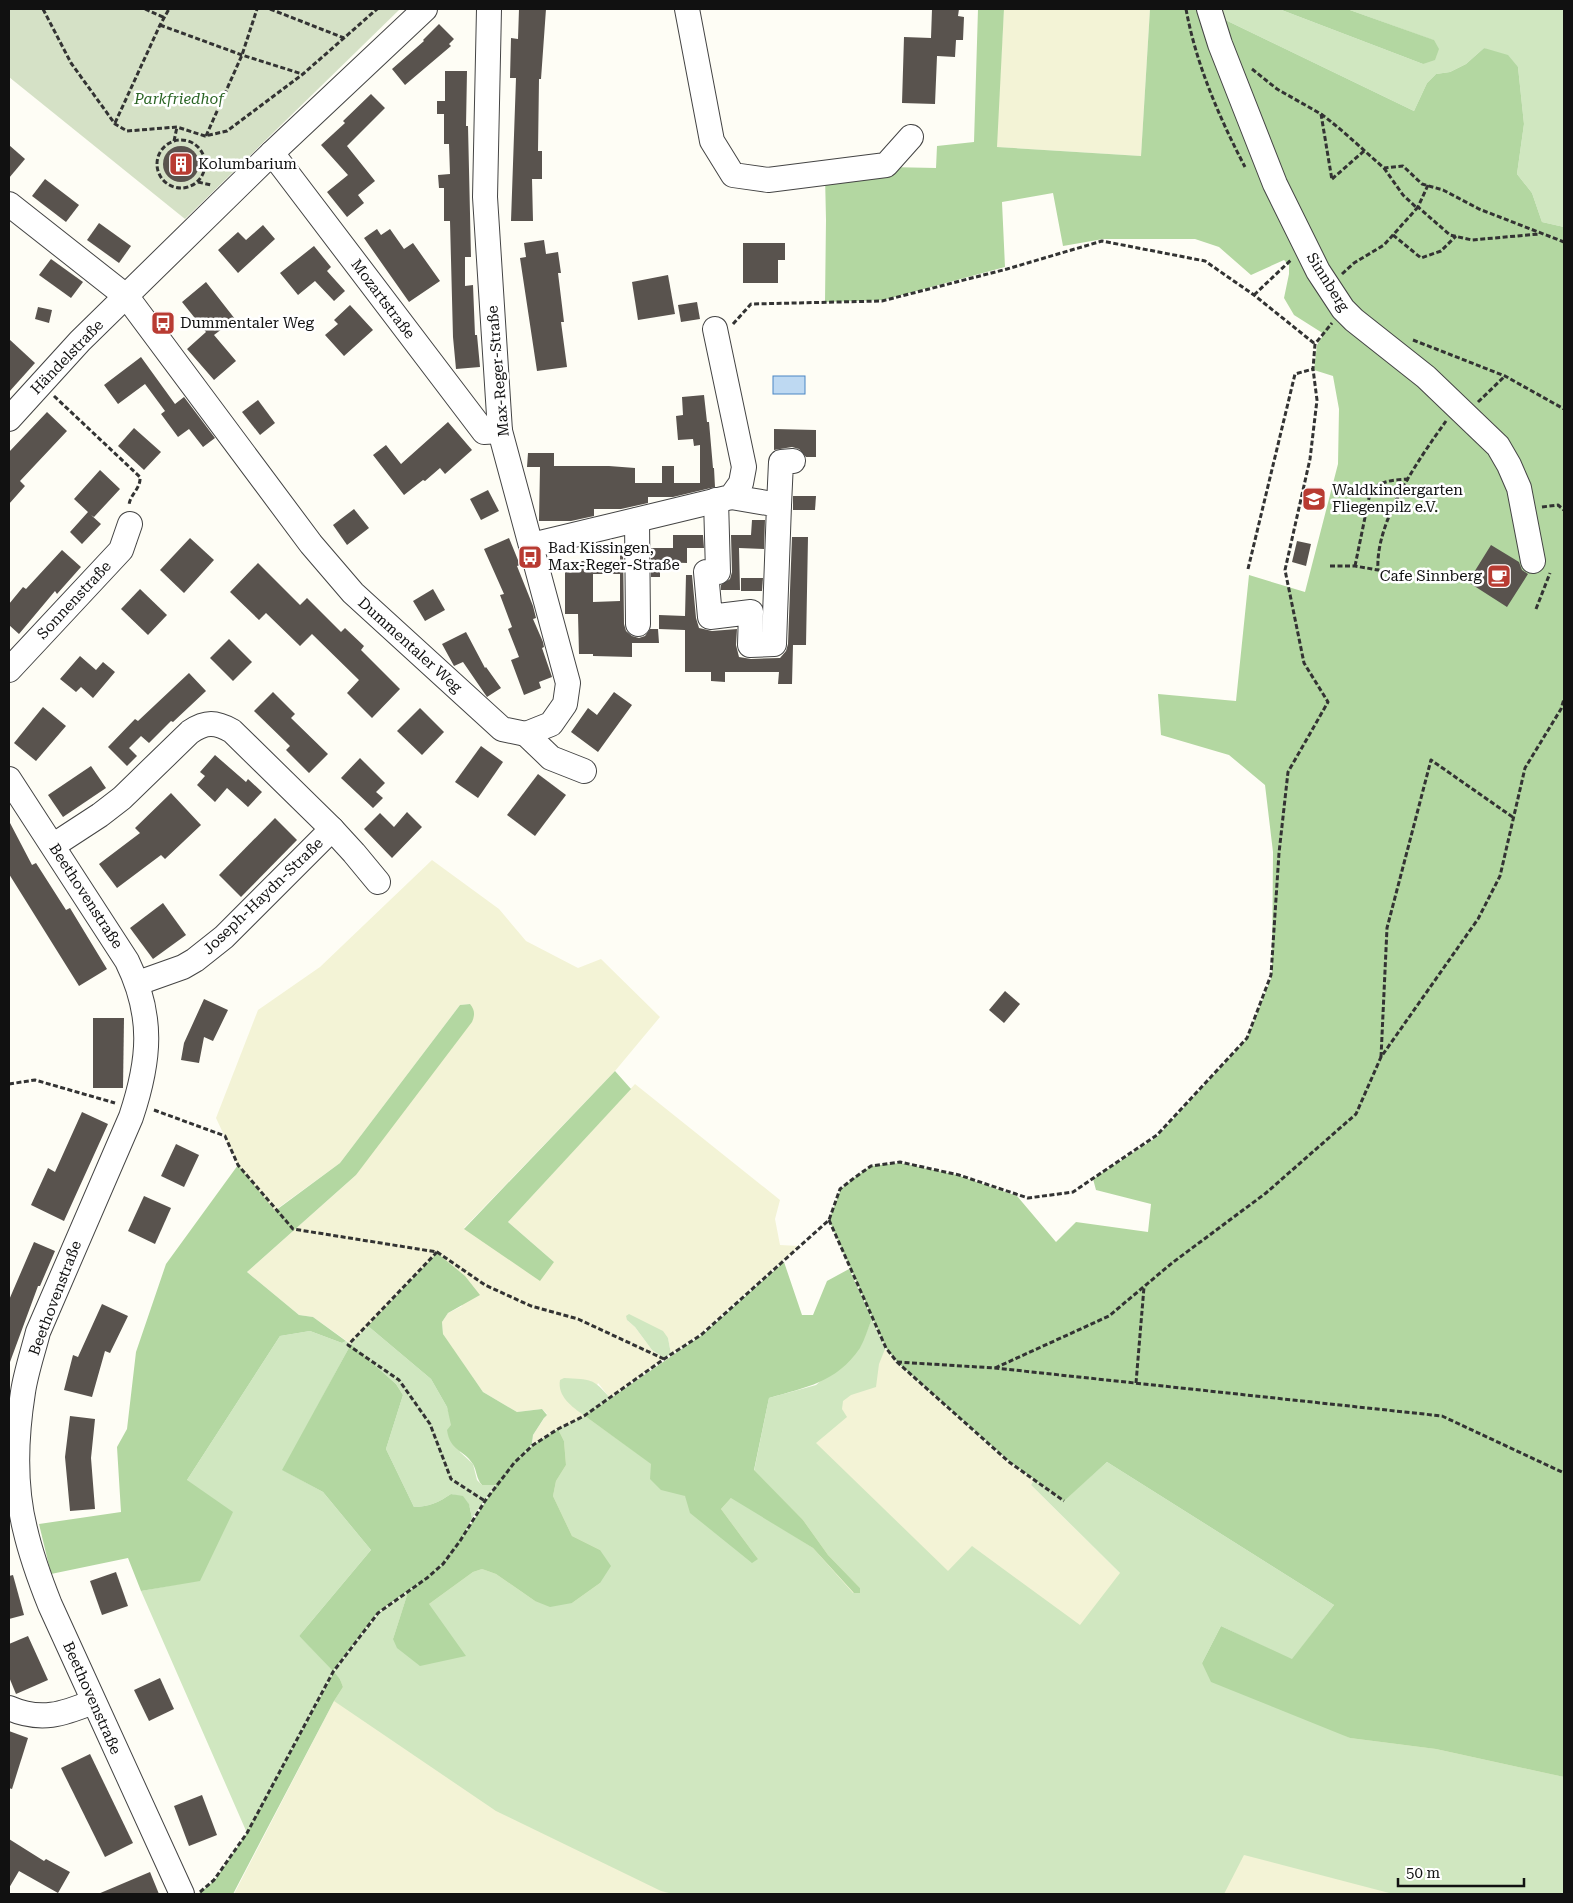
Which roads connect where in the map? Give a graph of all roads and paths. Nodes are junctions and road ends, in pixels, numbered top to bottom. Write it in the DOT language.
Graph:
graph roads {
  1 [pos="43,9"];
  2 [pos="145,9"];
  3 [pos="169,9"];
  4 [pos="257,9"];
  5 [pos="270,9"];
  6 [pos="377,9"];
  7 [pos="425,9"];
  8 [pos="489,9"];
  9 [pos="687,9"];
  10 [pos="1209,9"];
  11 [pos="165,18"];
  12 [pos="160,25"];
  13 [pos="344,38"];
  14 [pos="242,55"];
  15 [pos="1249,66"];
  16 [pos="303,74"];
  17 [pos="1321,114"];
  18 [pos="115,124"];
  19 [pos="177,127"];
  20 [pos="205,136"];
  21 [pos="910,137"];
  22 [pos="174,142"];
  23 [pos="1364,151"];
  24 [pos="272,153"];
  25 [pos="1383,167"];
  26 [pos="1428,186"];
  27 [pos="9,204"];
  28 [pos="1417,207"];
  29 [pos="1542,234"];
  30 [pos="1393,235"];
  31 [pos="1456,236"];
  32 [pos="1564,242"];
  33 [pos="1294,258"];
  34 [pos="1327,285"];
  35 [pos="1254,295"];
  36 [pos="127,297"];
  37 [pos="1343,309"];
  38 [pos="716,335"];
  39 [pos="1404,336"];
  40 [pos="1316,344"];
  41 [pos="1313,369"];
  42 [pos="1505,376"];
  43 [pos="41,384"];
  44 [pos="1459,409"];
  45 [pos="1564,409"];
  46 [pos="9,419"];
  47 [pos="500,431"];
  48 [pos="793,461"];
  49 [pos="1409,479"];
  50 [pos="724,498"];
  51 [pos="779,504"];
  52 [pos="637,520"];
  53 [pos="130,524"];
  54 [pos="532,545"];
  55 [pos="1533,561"];
  56 [pos="1330,566"];
  57 [pos="1354,566"];
  58 [pos="1248,569"];
  59 [pos="1536,609"];
  60 [pos="638,624"];
  61 [pos="9,670"];
  62 [pos="1564,699"];
  63 [pos="526,734"];
  64 [pos="584,770"];
  65 [pos="9,778"];
  66 [pos="1514,818"];
  67 [pos="332,829"];
  68 [pos="54,845"];
  69 [pos="378,882"];
  70 [pos="138,983"];
  71 [pos="1381,1058"];
  72 [pos="9,1084"];
  73 [pos="134,1106"];
  74 [pos="829,1220"];
  75 [pos="437,1252"];
  76 [pos="1144,1286"];
  77 [pos="664,1359"];
  78 [pos="897,1362"];
  79 [pos="995,1368"];
  80 [pos="1136,1383"];
  81 [pos="1564,1473"];
  82 [pos="485,1500"];
  83 [pos="1064,1501"];
  84 [pos="93,1702"];
  85 [pos="9,1708"];
  86 [pos="182,1894"];
  87 [pos="197,1894"];
  1 -- 18 [label="path"];
  2 -- 11 [label="path"];
  3 -- 11 [label="path"];
  4 -- 14 [label="path"];
  5 -- 13 [label="path"];
  6 -- 13 [label="path"];
  7 -- 24 [label="street, Händelstraße"];
  8 -- 47 [label="street, Max-Reger-Straße"];
  9 -- 21 [label="street"];
  10 -- 34 [label="street, Sinnberg"];
  11 -- 12 [label="path"];
  12 -- 14 [label="path"];
  12 -- 18 [label="path"];
  13 -- 16 [label="path"];
  14 -- 16 [label="path"];
  14 -- 20 [label="path"];
  15 -- 17 [label="path"];
  16 -- 20 [label="path"];
  17 -- 23 [label="path"];
  17 -- 23 [label="path"];
  18 -- 19 [label="path"];
  19 -- 20 [label="path"];
  19 -- 22 [label="path"];
  22 -- 22 [label="path"];
  23 -- 25 [label="path"];
  24 -- 36 [label="street, Händelstraße"];
  24 -- 47 [label="street, Mozartstraße"];
  25 -- 26 [label="path"];
  25 -- 28 [label="path"];
  26 -- 28 [label="path"];
  26 -- 29 [label="path"];
  27 -- 36 [label="street, Dummentaler Weg"];
  28 -- 30 [label="path"];
  28 -- 31 [label="path"];
  29 -- 31 [label="path"];
  29 -- 32 [label="path"];
  30 -- 31 [label="path"];
  30 -- 34 [label="path"];
  33 -- 35 [label="path"];
  34 -- 37 [label="street, Sinnberg"];
  35 -- 38 [label="path"];
  35 -- 40 [label="path"];
  36 -- 43 [label="street, Händelstraße"];
  36 -- 63 [label="street, Dummentaler Weg"];
  37 -- 40 [label="path"];
  37 -- 44 [label="street, Sinnberg"];
  38 -- 50 [label="street"];
  39 -- 42 [label="path"];
  40 -- 41 [label="path"];
  41 -- 58 [label="path"];
  41 -- 74 [label="path"];
  42 -- 44 [label="path"];
  42 -- 45 [label="path"];
  43 -- 46 [label="street, Händelstraße"];
  43 -- 53 [label="path"];
  44 -- 49 [label="path"];
  44 -- 55 [label="street, Sinnberg"];
  47 -- 54 [label="street, Max-Reger-Straße"];
  48 -- 51 [label="street"];
  49 -- 57 [label="path"];
  49 -- 57 [label="path"];
  50 -- 51 [label="street"];
  50 -- 51 [label="street"];
  50 -- 52 [label="street"];
  52 -- 54 [label="street"];
  52 -- 60 [label="street"];
  53 -- 61 [label="street, Sonnenstraße"];
  54 -- 63 [label="street, Max-Reger-Straße"];
  55 -- 59 [label="path"];
  56 -- 57 [label="path"];
  62 -- 66 [label="path"];
  63 -- 64 [label="street"];
  65 -- 68 [label="street, Beethovenstraße"];
  66 -- 71 [label="path"];
  66 -- 71 [label="path"];
  67 -- 68 [label="street, Joseph-Haydn-Straße"];
  67 -- 69 [label="street, Joseph-Haydn-Straße"];
  67 -- 70 [label="street, Joseph-Haydn-Straße"];
  68 -- 70 [label="street, Beethovenstraße"];
  70 -- 73 [label="street, Beethovenstraße"];
  71 -- 76 [label="path"];
  72 -- 73 [label="path"];
  73 -- 75 [label="path"];
  73 -- 84 [label="street, Beethovenstraße"];
  74 -- 77 [label="path"];
  74 -- 78 [label="path"];
  75 -- 77 [label="path"];
  75 -- 82 [label="path"];
  76 -- 79 [label="path"];
  76 -- 80 [label="path"];
  77 -- 82 [label="path"];
  78 -- 79 [label="path"];
  78 -- 83 [label="path"];
  79 -- 80 [label="path"];
  80 -- 81 [label="path"];
  82 -- 87 [label="path"];
  84 -- 85 [label="street"];
  84 -- 86 [label="street, Beethovenstraße"];
}
